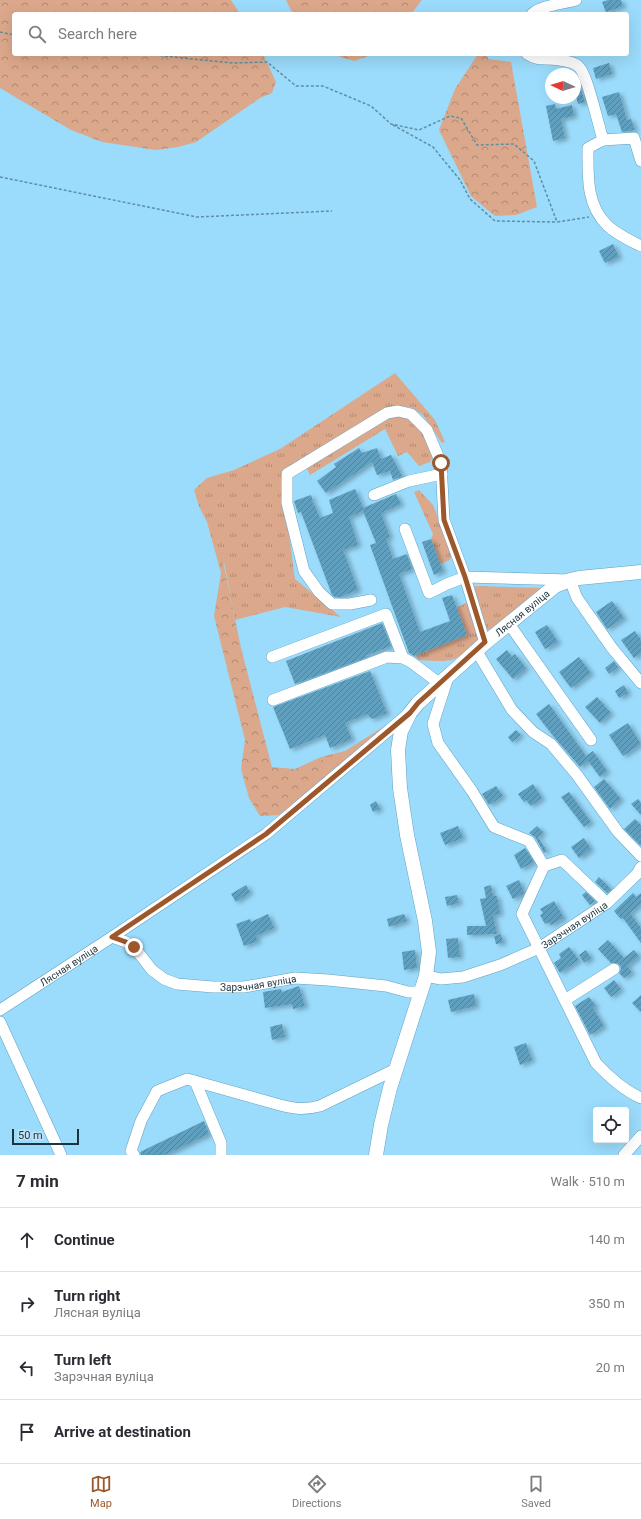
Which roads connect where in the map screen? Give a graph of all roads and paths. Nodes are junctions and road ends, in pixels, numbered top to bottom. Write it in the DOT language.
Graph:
graph roads {
  1 [pos="576,0"];
  2 [pos="534,12"];
  3 [pos="0,32"];
  4 [pos="12,35"];
  5 [pos="164,56"];
  6 [pos="530,56"];
  7 [pos="391,124"];
  8 [pos="603,140"];
  9 [pos="641,160"];
  10 [pos="0,177"];
  11 [pos="332,212"];
  12 [pos="599,216"];
  13 [pos="557,222"];
  14 [pos="641,246"];
  15 [pos="442,474"];
  16 [pos="374,495"];
  17 [pos="405,529"];
  18 [pos="641,572"];
  19 [pos="465,577"];
  20 [pos="570,580"];
  21 [pos="371,600"];
  22 [pos="509,624"];
  23 [pos="481,646"];
  24 [pos="272,657"];
  25 [pos="403,658"];
  26 [pos="444,678"];
  27 [pos="641,684"];
  28 [pos="273,700"];
  29 [pos="410,713"];
  30 [pos="591,740"];
  31 [pos="641,856"];
  32 [pos="544,866"];
  33 [pos="641,867"];
  34 [pos="607,903"];
  35 [pos="112,937"];
  36 [pos="539,948"];
  37 [pos="614,969"];
  38 [pos="426,976"];
  39 [pos="421,992"];
  40 [pos="565,1000"];
  41 [pos="0,1010"];
  42 [pos="0,1022"];
  43 [pos="396,1069"];
  44 [pos="195,1081"];
  45 [pos="641,1098"];
  46 [pos="641,1136"];
  47 [pos="61,1155"];
  48 [pos="134,1155"];
  49 [pos="221,1155"];
  50 [pos="376,1155"];
  51 [pos="624,1155"];
  1 -- 2 [label="street"];
  3 -- 4 [label="path"];
  5 -- 7 [label="path"];
  6 -- 8 [label="street"];
  7 -- 13 [label="path"];
  7 -- 13 [label="path"];
  8 -- 9 [label="street"];
  8 -- 12 [label="street"];
  10 -- 11 [label="path"];
  12 -- 13 [label="path"];
  12 -- 14 [label="street"];
  15 -- 16 [label="street"];
  15 -- 19 [label="street"];
  15 -- 21 [label="street"];
  17 -- 19 [label="street"];
  18 -- 20 [label="main road, Лясная вуліца"];
  19 -- 20 [label="street"];
  19 -- 23 [label="street"];
  20 -- 22 [label="main road, Лясная вуліца"];
  20 -- 27 [label="street"];
  22 -- 23 [label="main road, Лясная вуліца"];
  22 -- 30 [label="street"];
  23 -- 26 [label="main road, Лясная вуліца"];
  23 -- 31 [label="street"];
  24 -- 25 [label="street"];
  25 -- 26 [label="street"];
  25 -- 28 [label="street"];
  26 -- 29 [label="main road, Лясная вуліца"];
  26 -- 32 [label="street"];
  29 -- 35 [label="street, Лясная вуліца"];
  29 -- 38 [label="main road"];
  32 -- 34 [label="street"];
  32 -- 36 [label="street"];
  33 -- 34 [label="street, Зарэчная вуліца"];
  34 -- 36 [label="street, Зарэчная вуліца"];
  35 -- 39 [label="street, Зарэчная вуліца"];
  35 -- 41 [label="street, Лясная вуліца"];
  36 -- 38 [label="street, Зарэчная вуліца"];
  36 -- 40 [label="street"];
  37 -- 40 [label="street"];
  38 -- 39 [label="main road"];
  39 -- 43 [label="main road"];
  40 -- 45 [label="street"];
  42 -- 47 [label="street"];
  43 -- 44 [label="street"];
  43 -- 50 [label="main road"];
  44 -- 48 [label="street"];
  44 -- 49 [label="street"];
  46 -- 51 [label="street"];
}
